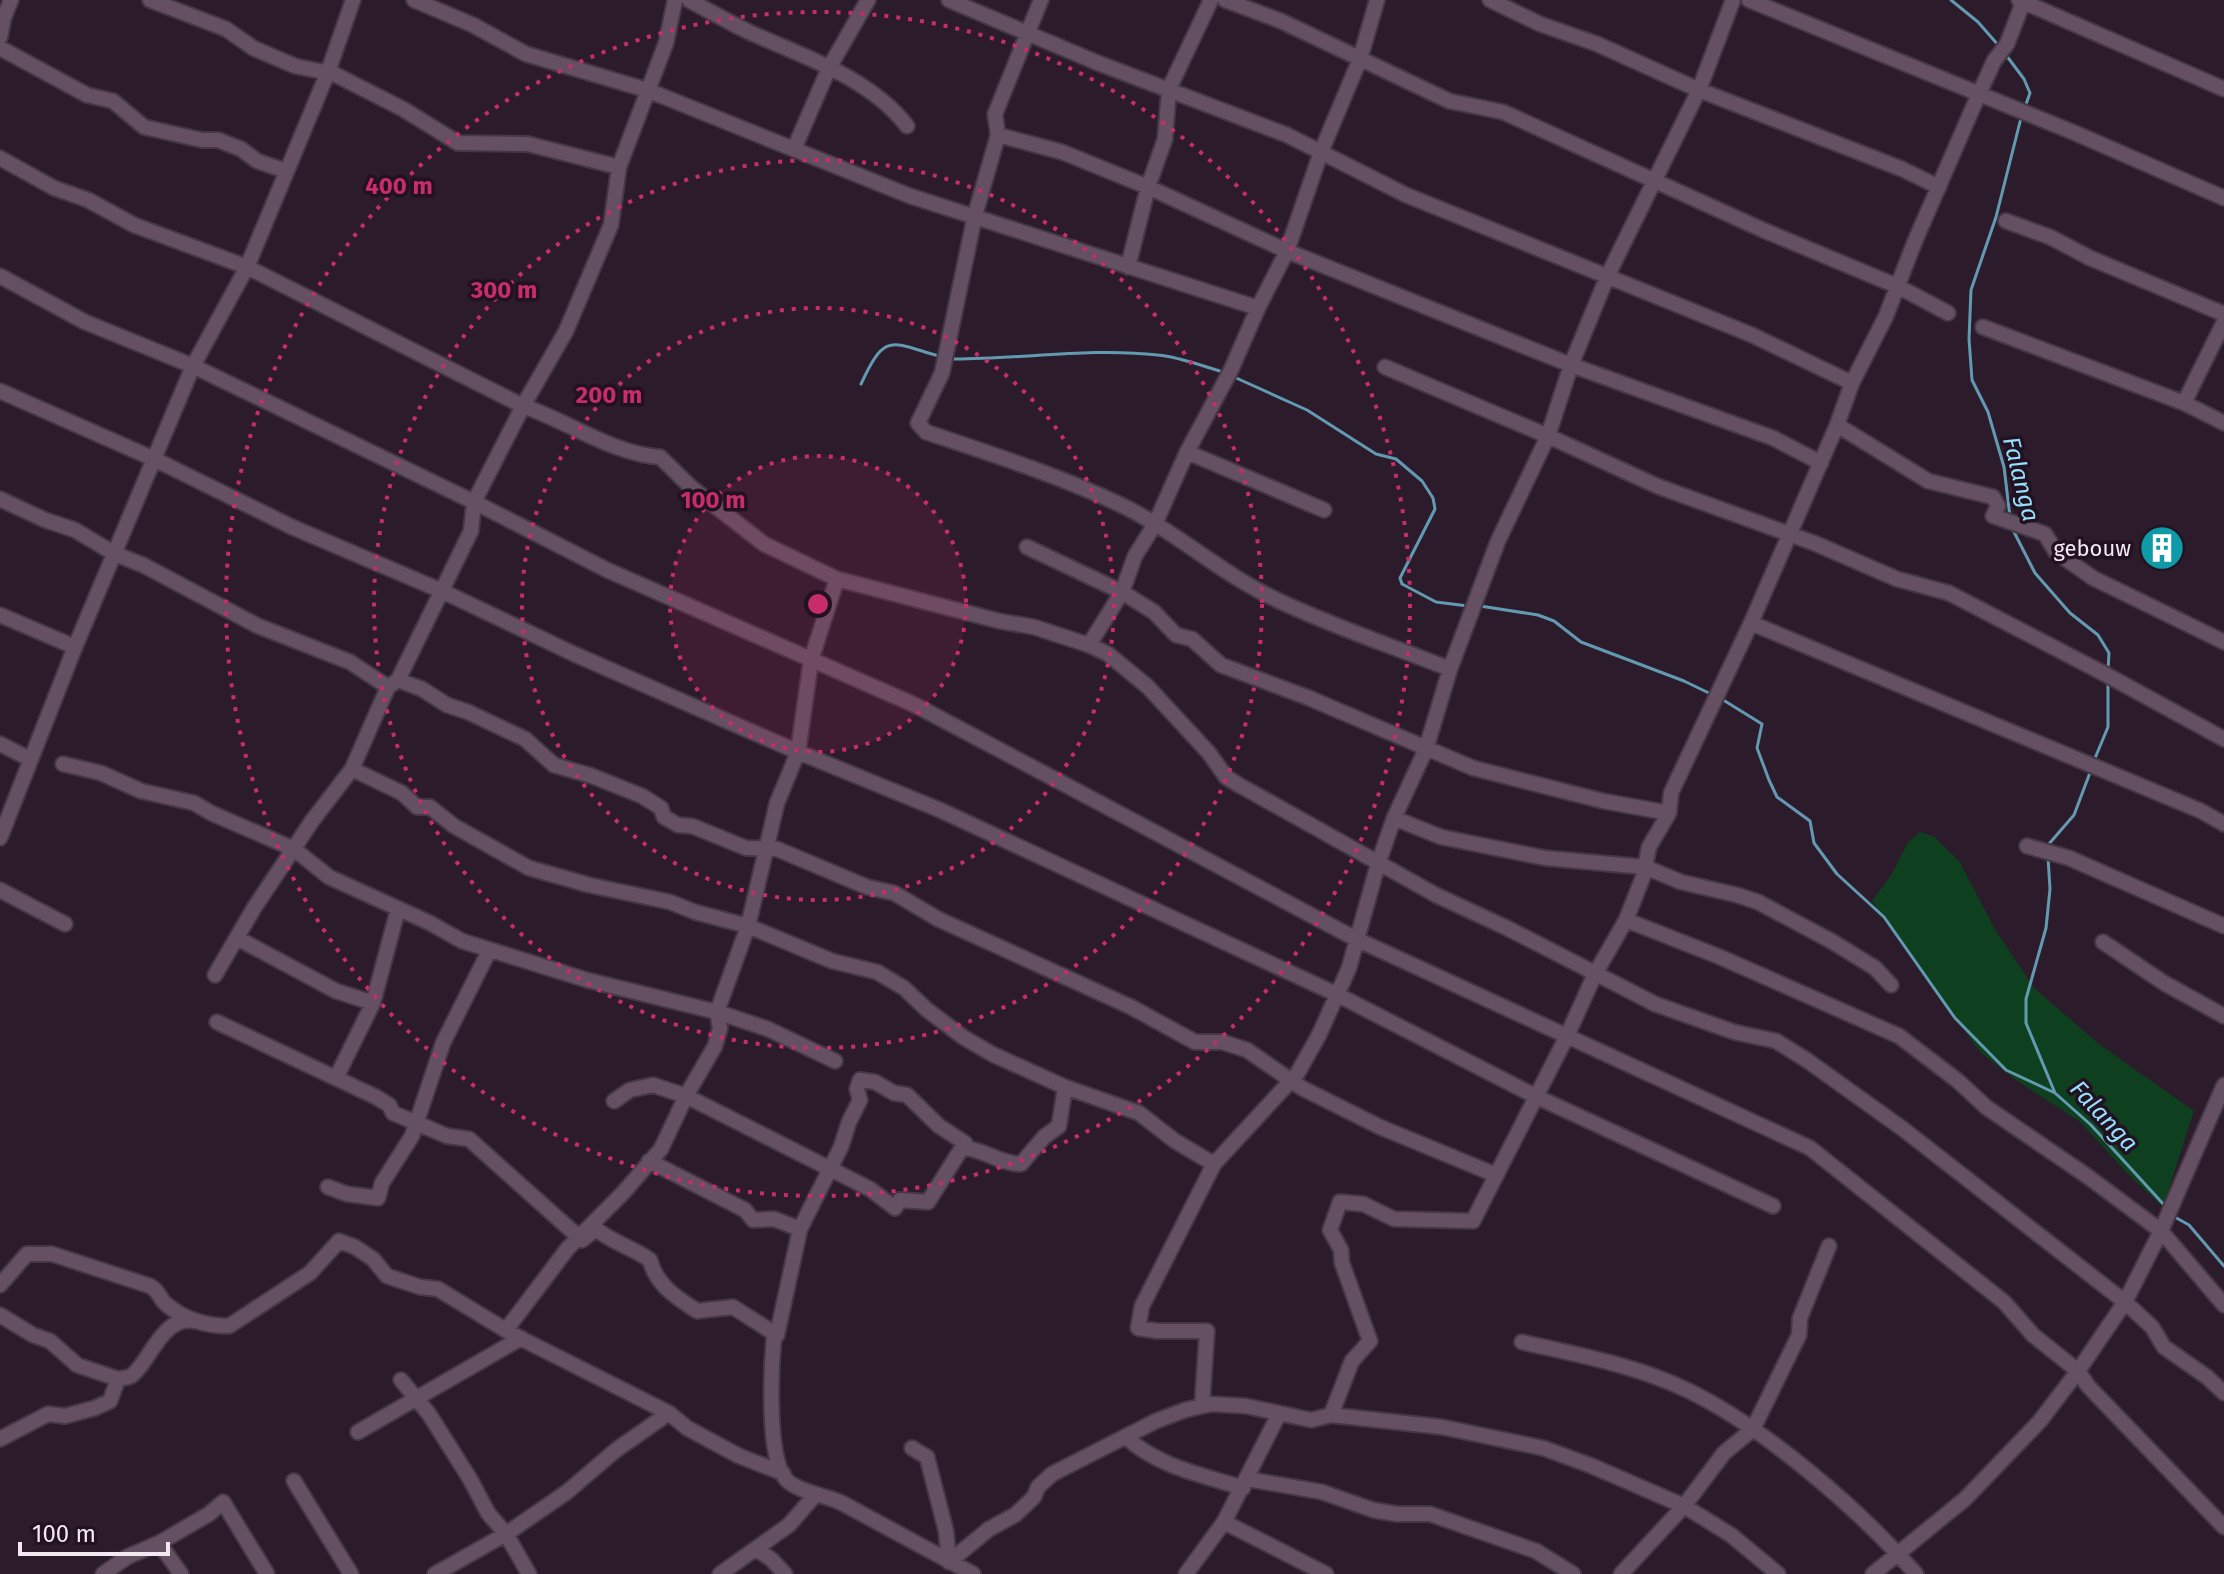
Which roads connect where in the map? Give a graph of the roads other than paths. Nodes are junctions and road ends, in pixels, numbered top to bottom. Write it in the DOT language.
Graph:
graph roads {
  1 [pos="11,0"];
  2 [pos="150,0"];
  3 [pos="353,0"];
  4 [pos="414,0"];
  5 [pos="675,0"];
  6 [pos="689,0"];
  7 [pos="868,0"];
  8 [pos="949,0"];
  9 [pos="1041,0"];
  10 [pos="1211,0"];
  11 [pos="1225,0"];
  12 [pos="1377,0"];
  13 [pos="1490,0"];
  14 [pos="1733,0"];
  15 [pos="1749,0"];
  16 [pos="2022,1"];
  17 [pos="1026,33"];
  18 [pos="0,37"];
  19 [pos="0,48"];
  20 [pos="1360,59"];
  21 [pos="829,68"];
  22 [pos="328,72"];
  23 [pos="1169,89"];
  24 [pos="2224,89"];
  25 [pos="647,90"];
  26 [pos="1699,90"];
  27 [pos="1978,96"];
  28 [pos="907,126"];
  29 [pos="998,135"];
  30 [pos="794,149"];
  31 [pos="1321,152"];
  32 [pos="0,158"];
  33 [pos="619,167"];
  34 [pos="286,171"];
  35 [pos="1655,181"];
  36 [pos="1148,187"];
  37 [pos="1939,187"];
  38 [pos="2224,198"];
  39 [pos="975,215"];
  40 [pos="2006,221"];
  41 [pos="1287,251"];
  42 [pos="247,267"];
  43 [pos="1128,267"];
  44 [pos="1608,275"];
  45 [pos="0,276"];
  46 [pos="1897,286"];
  47 [pos="1258,308"];
  48 [pos="1948,313"];
  49 [pos="2224,314"];
  50 [pos="2224,322"];
  51 [pos="1983,327"];
  52 [pos="1571,365"];
  53 [pos="193,366"];
  54 [pos="1385,367"];
  55 [pos="1852,383"];
  56 [pos="0,391"];
  57 [pos="2184,403"];
  58 [pos="523,406"];
  59 [pos="2224,423"];
  60 [pos="1837,425"];
  61 [pos="1548,436"];
  62 [pos="1187,452"];
  63 [pos="154,459"];
  64 [pos="1821,463"];
  65 [pos="0,499"];
  66 [pos="474,502"];
  67 [pos="1324,510"];
  68 [pos="1155,524"];
  69 [pos="1790,534"];
  70 [pos="1027,547"];
  71 [pos="115,554"];
  72 [pos="837,579"];
  73 [pos="442,591"];
  74 [pos="1122,592"];
  75 [pos="0,615"];
  76 [pos="1751,623"];
  77 [pos="2224,642"];
  78 [pos="1089,645"];
  79 [pos="75,647"];
  80 [pos="811,660"];
  81 [pos="1450,669"];
  82 [pos="393,684"];
  83 [pos="2224,739"];
  84 [pos="0,744"];
  85 [pos="1426,749"];
  86 [pos="798,752"];
  87 [pos="30,759"];
  88 [pos="63,764"];
  89 [pos="352,769"];
  90 [pos="1669,813"];
  91 [pos="1394,818"];
  92 [pos="2224,824"];
  93 [pos="0,837"];
  94 [pos="766,848"];
  95 [pos="294,849"];
  96 [pos="2041,849"];
  97 [pos="1378,864"];
  98 [pos="1645,867"];
  99 [pos="0,890"];
  100 [pos="398,909"];
  101 [pos="1626,920"];
  102 [pos="65,924"];
  103 [pos="748,926"];
  104 [pos="2224,926"];
  105 [pos="237,938"];
  106 [pos="1356,939"];
  107 [pos="2103,942"];
  108 [pos="489,951"];
  109 [pos="1595,974"];
  110 [pos="215,975"];
  111 [pos="1891,985"];
  112 [pos="1336,994"];
  113 [pos="373,1003"];
  114 [pos="717,1012"];
  115 [pos="2224,1016"];
  116 [pos="217,1022"];
  117 [pos="1567,1036"];
  118 [pos="835,1061"];
  119 [pos="336,1078"];
  120 [pos="1297,1081"];
  121 [pos="2224,1085"];
  122 [pos="1065,1087"];
  123 [pos="686,1096"];
  124 [pos="1535,1096"];
  125 [pos="614,1101"];
  126 [pos="415,1123"];
  127 [pos="965,1143"];
  128 [pos="649,1161"];
  129 [pos="1214,1164"];
  130 [pos="830,1171"];
  131 [pos="1496,1175"];
  132 [pos="328,1187"];
  133 [pos="1773,1206"];
  134 [pos="2163,1226"];
  135 [pos="800,1229"];
  136 [pos="579,1237"];
  137 [pos="1829,1246"];
  138 [pos="0,1285"];
  139 [pos="2125,1302"];
  140 [pos="2224,1305"];
  141 [pos="0,1315"];
  142 [pos="194,1321"];
  143 [pos="506,1330"];
  144 [pos="777,1335"];
  145 [pos="521,1338"];
  146 [pos="1522,1342"];
  147 [pos="2078,1371"];
  148 [pos="118,1379"];
  149 [pos="401,1380"];
  150 [pos="2224,1393"];
  151 [pos="418,1398"];
  152 [pos="1202,1406"];
  153 [pos="669,1413"];
  154 [pos="1279,1414"];
  155 [pos="1331,1415"];
  156 [pos="1753,1429"];
  157 [pos="358,1432"];
  158 [pos="1127,1438"];
  159 [pos="0,1439"];
  160 [pos="912,1448"];
  161 [pos="783,1473"];
  162 [pos="294,1481"];
  163 [pos="1245,1484"];
  164 [pos="816,1494"];
  165 [pos="1684,1506"];
  166 [pos="1224,1522"];
  167 [pos="2224,1527"];
  168 [pos="506,1534"];
  169 [pos="159,1543"];
  170 [pos="756,1549"];
  171 [pos="1897,1553"];
  172 [pos="949,1562"];
  173 [pos="103,1574"];
  174 [pos="181,1574"];
  175 [pos="267,1574"];
  176 [pos="351,1574"];
  177 [pos="435,1574"];
  178 [pos="529,1574"];
  179 [pos="720,1574"];
  180 [pos="785,1574"];
  181 [pos="973,1574"];
  182 [pos="1186,1574"];
  183 [pos="1326,1574"];
  184 [pos="1573,1574"];
  185 [pos="1621,1574"];
  186 [pos="1778,1574"];
  187 [pos="1873,1574"];
  188 [pos="1916,1574"];
  1 -- 18 [label="street"];
  2 -- 22 [label="street"];
  3 -- 22 [label="street"];
  4 -- 25 [label="street"];
  5 -- 25 [label="street"];
  6 -- 21 [label="street"];
  7 -- 21 [label="street"];
  8 -- 17 [label="street"];
  9 -- 17 [label="street"];
  10 -- 23 [label="street"];
  11 -- 20 [label="street"];
  12 -- 20 [label="street"];
  13 -- 26 [label="street"];
  14 -- 26 [label="street"];
  15 -- 27 [label="street"];
  16 -- 24 [label="street"];
  16 -- 27 [label="street"];
  17 -- 23 [label="street"];
  17 -- 29 [label="street"];
  19 -- 34 [label="street"];
  20 -- 31 [label="street"];
  20 -- 35 [label="street"];
  21 -- 28 [label="street"];
  21 -- 30 [label="street"];
  22 -- 33 [label="street"];
  22 -- 34 [label="street"];
  23 -- 31 [label="street"];
  23 -- 36 [label="street"];
  25 -- 30 [label="street"];
  25 -- 33 [label="street"];
  26 -- 35 [label="street"];
  26 -- 37 [label="street"];
  27 -- 37 [label="street"];
  27 -- 38 [label="street"];
  29 -- 36 [label="street"];
  29 -- 39 [label="street"];
  30 -- 39 [label="street"];
  31 -- 41 [label="street"];
  31 -- 44 [label="street"];
  32 -- 42 [label="street"];
  33 -- 58 [label="street"];
  34 -- 42 [label="street"];
  35 -- 44 [label="street"];
  35 -- 46 [label="street"];
  36 -- 41 [label="street"];
  36 -- 43 [label="street"];
  37 -- 46 [label="street"];
  39 -- 43 [label="street"];
  39 -- 68 [label="street"];
  40 -- 49 [label="street"];
  41 -- 47 [label="street"];
  41 -- 52 [label="street"];
  42 -- 53 [label="street"];
  42 -- 58 [label="street"];
  43 -- 47 [label="street"];
  44 -- 52 [label="street"];
  44 -- 55 [label="street"];
  45 -- 53 [label="street"];
  46 -- 48 [label="street"];
  46 -- 55 [label="street"];
  47 -- 62 [label="street"];
  50 -- 57 [label="street"];
  51 -- 57 [label="street"];
  52 -- 61 [label="street"];
  52 -- 64 [label="street"];
  53 -- 63 [label="street"];
  53 -- 66 [label="street"];
  54 -- 61 [label="street"];
  55 -- 60 [label="street"];
  56 -- 63 [label="street"];
  57 -- 59 [label="street"];
  58 -- 66 [label="street"];
  58 -- 72 [label="street"];
  60 -- 64 [label="street"];
  60 -- 77 [label="street"];
  61 -- 69 [label="street"];
  61 -- 81 [label="street"];
  62 -- 67 [label="street"];
  62 -- 68 [label="street"];
  63 -- 71 [label="street"];
  63 -- 73 [label="street"];
  64 -- 69 [label="street"];
  65 -- 71 [label="street"];
  66 -- 73 [label="street"];
  66 -- 80 [label="street"];
  68 -- 74 [label="street"];
  68 -- 81 [label="street"];
  69 -- 76 [label="street"];
  69 -- 83 [label="street"];
  70 -- 74 [label="street"];
  71 -- 79 [label="street"];
  71 -- 82 [label="street"];
  72 -- 78 [label="street"];
  72 -- 80 [label="street"];
  73 -- 82 [label="street"];
  73 -- 86 [label="street"];
  74 -- 78 [label="street"];
  74 -- 85 [label="street"];
  75 -- 79 [label="street"];
  76 -- 90 [label="street"];
  76 -- 92 [label="street"];
  78 -- 97 [label="street"];
  79 -- 87 [label="street"];
  80 -- 86 [label="street"];
  80 -- 106 [label="street"];
  81 -- 85 [label="street"];
  82 -- 89 [label="street"];
  82 -- 94 [label="street"];
  84 -- 87 [label="street"];
  85 -- 90 [label="street"];
  85 -- 91 [label="street"];
  86 -- 94 [label="street"];
  86 -- 112 [label="street"];
  87 -- 93 [label="street"];
  88 -- 95 [label="street"];
  89 -- 95 [label="street"];
  89 -- 103 [label="street"];
  90 -- 98 [label="street"];
  91 -- 97 [label="street"];
  91 -- 98 [label="street"];
  94 -- 103 [label="street"];
  94 -- 120 [label="street"];
  95 -- 100 [label="street"];
  95 -- 105 [label="street"];
  96 -- 104 [label="street"];
  97 -- 106 [label="street"];
  97 -- 109 [label="street"];
  98 -- 101 [label="street"];
  98 -- 111 [label="street"];
  99 -- 102 [label="street"];
  100 -- 108 [label="street"];
  100 -- 113 [label="street"];
  101 -- 109 [label="street"];
  101 -- 134 [label="street"];
  103 -- 114 [label="street"];
  103 -- 122 [label="street"];
  105 -- 110 [label="street"];
  105 -- 113 [label="street"];
  106 -- 112 [label="street"];
  106 -- 117 [label="street"];
  107 -- 115 [label="street"];
  108 -- 114 [label="street"];
  108 -- 126 [label="street"];
  109 -- 117 [label="street"];
  109 -- 139 [label="street"];
  112 -- 120 [label="street"];
  112 -- 124 [label="street"];
  113 -- 119 [label="street"];
  114 -- 118 [label="street"];
  114 -- 123 [label="street"];
  116 -- 119 [label="street"];
  117 -- 124 [label="street"];
  117 -- 147 [label="street"];
  119 -- 126 [label="street"];
  120 -- 129 [label="street"];
  120 -- 131 [label="street"];
  121 -- 134 [label="street"];
  122 -- 127 [label="street"];
  122 -- 129 [label="street"];
  123 -- 125 [label="street"];
  123 -- 128 [label="street"];
  123 -- 130 [label="street"];
  124 -- 131 [label="street"];
  124 -- 133 [label="street"];
  126 -- 132 [label="street"];
  126 -- 136 [label="street"];
  127 -- 130 [label="street"];
  127 -- 130 [label="street"];
  128 -- 135 [label="street"];
  128 -- 136 [label="street"];
  129 -- 152 [label="street"];
  130 -- 135 [label="street"];
  131 -- 155 [label="street"];
  134 -- 139 [label="street"];
  134 -- 140 [label="street"];
  135 -- 144 [label="street"];
  136 -- 143 [label="street"];
  136 -- 144 [label="street"];
  137 -- 156 [label="street"];
  138 -- 142 [label="street"];
  139 -- 147 [label="street"];
  139 -- 150 [label="street"];
  141 -- 148 [label="street"];
  142 -- 143 [label="street"];
  142 -- 148 [label="street"];
  143 -- 145 [label="street"];
  144 -- 161 [label="street"];
  145 -- 151 [label="street"];
  145 -- 153 [label="street"];
  146 -- 156 [label="street"];
  147 -- 167 [label="street"];
  147 -- 171 [label="street"];
  148 -- 159 [label="street"];
  149 -- 151 [label="street"];
  151 -- 157 [label="street"];
  151 -- 168 [label="street"];
  152 -- 154 [label="street"];
  152 -- 158 [label="street"];
  153 -- 161 [label="street"];
  153 -- 168 [label="street"];
  154 -- 155 [label="street"];
  154 -- 163 [label="street"];
  155 -- 165 [label="street"];
  156 -- 165 [label="street"];
  156 -- 171 [label="street"];
  158 -- 163 [label="street"];
  158 -- 172 [label="street"];
  160 -- 172 [label="street"];
  161 -- 164 [label="street"];
  162 -- 176 [label="street"];
  163 -- 166 [label="street"];
  163 -- 184 [label="street"];
  164 -- 170 [label="street"];
  164 -- 172 [label="street"];
  165 -- 185 [label="street"];
  165 -- 186 [label="street"];
  166 -- 182 [label="street"];
  166 -- 183 [label="street"];
  168 -- 177 [label="street"];
  168 -- 178 [label="street"];
  169 -- 173 [label="street"];
  169 -- 174 [label="street"];
  169 -- 175 [label="street"];
  170 -- 179 [label="street"];
  170 -- 180 [label="street"];
  171 -- 187 [label="street"];
  171 -- 188 [label="street"];
  172 -- 181 [label="street"];
}
